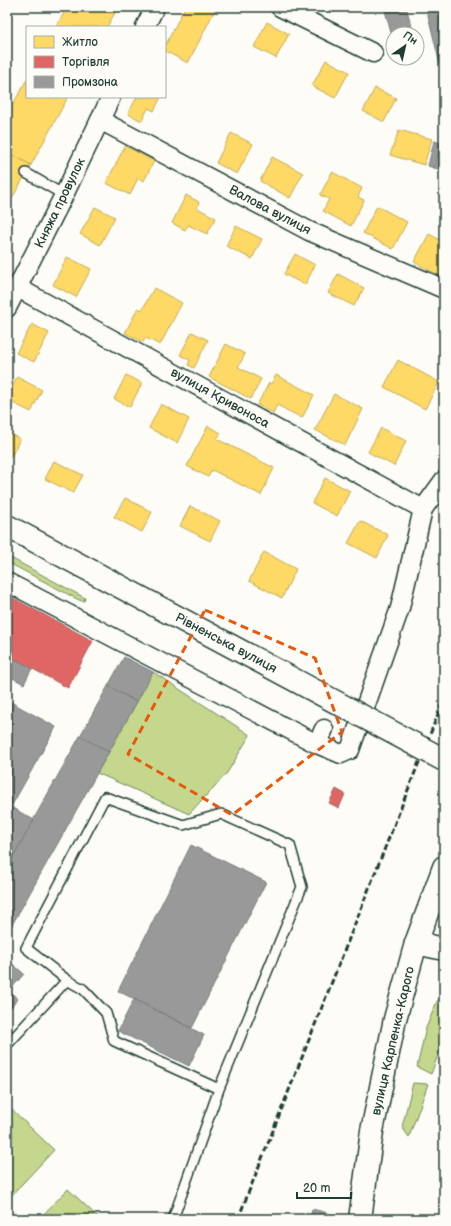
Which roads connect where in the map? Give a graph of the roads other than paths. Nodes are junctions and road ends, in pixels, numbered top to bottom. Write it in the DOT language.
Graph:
graph roads {
  1 [pos="155,7"];
  2 [pos="280,7"];
  3 [pos="146,26"];
  4 [pos="373,53"];
  5 [pos="111,98"];
  6 [pos="100,120"];
  7 [pos="26,173"];
  8 [pos="64,194"];
  9 [pos="18,288"];
  10 [pos="444,289"];
  11 [pos="7,308"];
  12 [pos="444,480"];
  13 [pos="423,509"];
  14 [pos="7,526"];
  15 [pos="7,582"];
  16 [pos="444,760"];
  17 [pos="444,867"];
  18 [pos="416,944"];
  19 [pos="444,949"];
  20 [pos="67,980"];
  21 [pos="7,1045"];
  22 [pos="220,1089"];
  23 [pos="173,1219"];
  24 [pos="360,1219"];
  1 -- 3 [label="street"];
  2 -- 4 [label="street"];
  5 -- 6 [label="street, Княжа провулок"];
  6 -- 8 [label="street, Княжа провулок"];
  6 -- 10 [label="street, Валова вулиця"];
  7 -- 8 [label="lane"];
  8 -- 9 [label="street, Княжа провулок"];
  9 -- 11 [label="street, Княжа провулок"];
  9 -- 13 [label="street, вулиця Кривоноса"];
  12 -- 13 [label="street"];
  13 -- 15 [label="street"];
  14 -- 16 [label="main road, Рівненська вулиця, bridge"];
  17 -- 18 [label="main road, вулиця Карпенка-Карого"];
  18 -- 19 [label="main road"];
  18 -- 24 [label="main road, вулиця Карпенка-Карого"];
  20 -- 21 [label="lane"];
  20 -- 22 [label="lane"];
  20 -- 22 [label="lane"];
  22 -- 23 [label="lane"];
}
